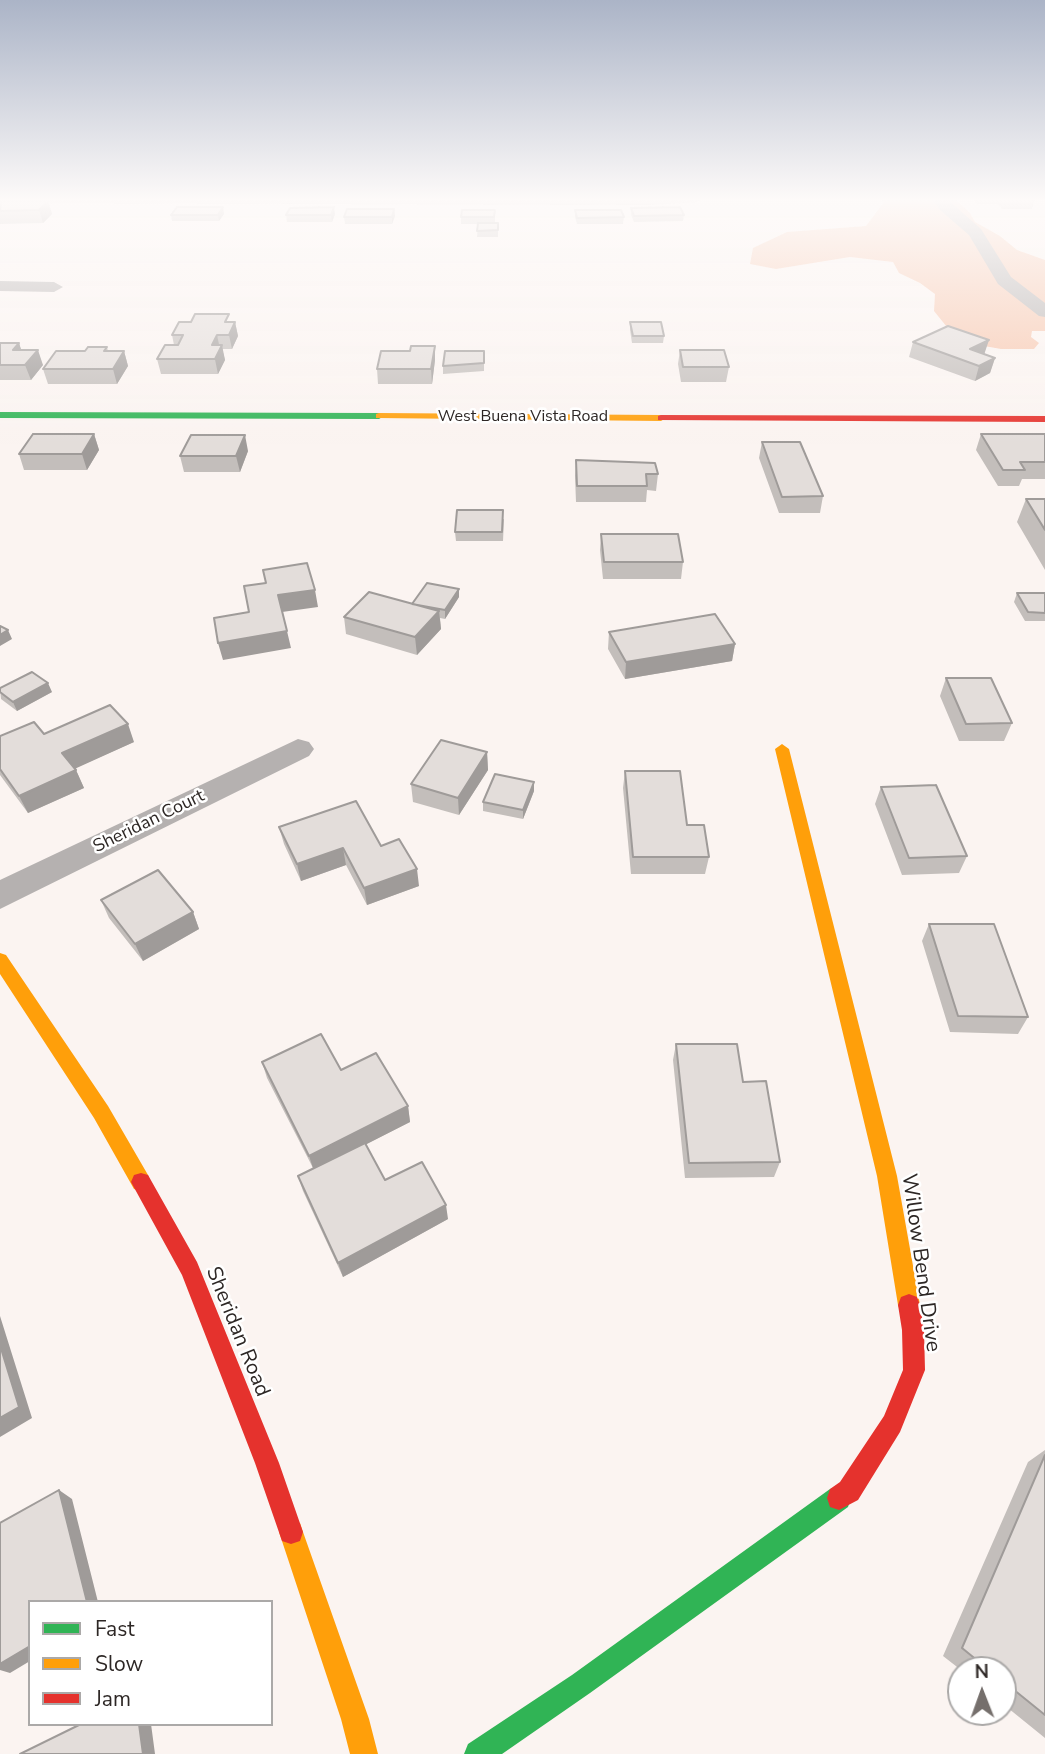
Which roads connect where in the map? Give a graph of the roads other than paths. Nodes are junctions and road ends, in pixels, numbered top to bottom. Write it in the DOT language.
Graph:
graph roads {
  1 [pos="1004,280"];
  2 [pos="0,286"];
  3 [pos="54,287"];
  4 [pos="1045,312"];
  5 [pos="0,415"];
  6 [pos="1045,419"];
  7 [pos="298,748"];
  8 [pos="782,749"];
  9 [pos="0,896"];
  10 [pos="0,960"];
  11 [pos="364,1754"];
  12 [pos="478,1754"];
  1 -- 4 [label="street"];
  2 -- 3 [label="street"];
  5 -- 6 [label="street, West Buena Vista Road"];
  7 -- 9 [label="street, Sheridan Court"];
  8 -- 12 [label="street, Willow Bend Drive"];
  10 -- 11 [label="street, Sheridan Road"];
}
